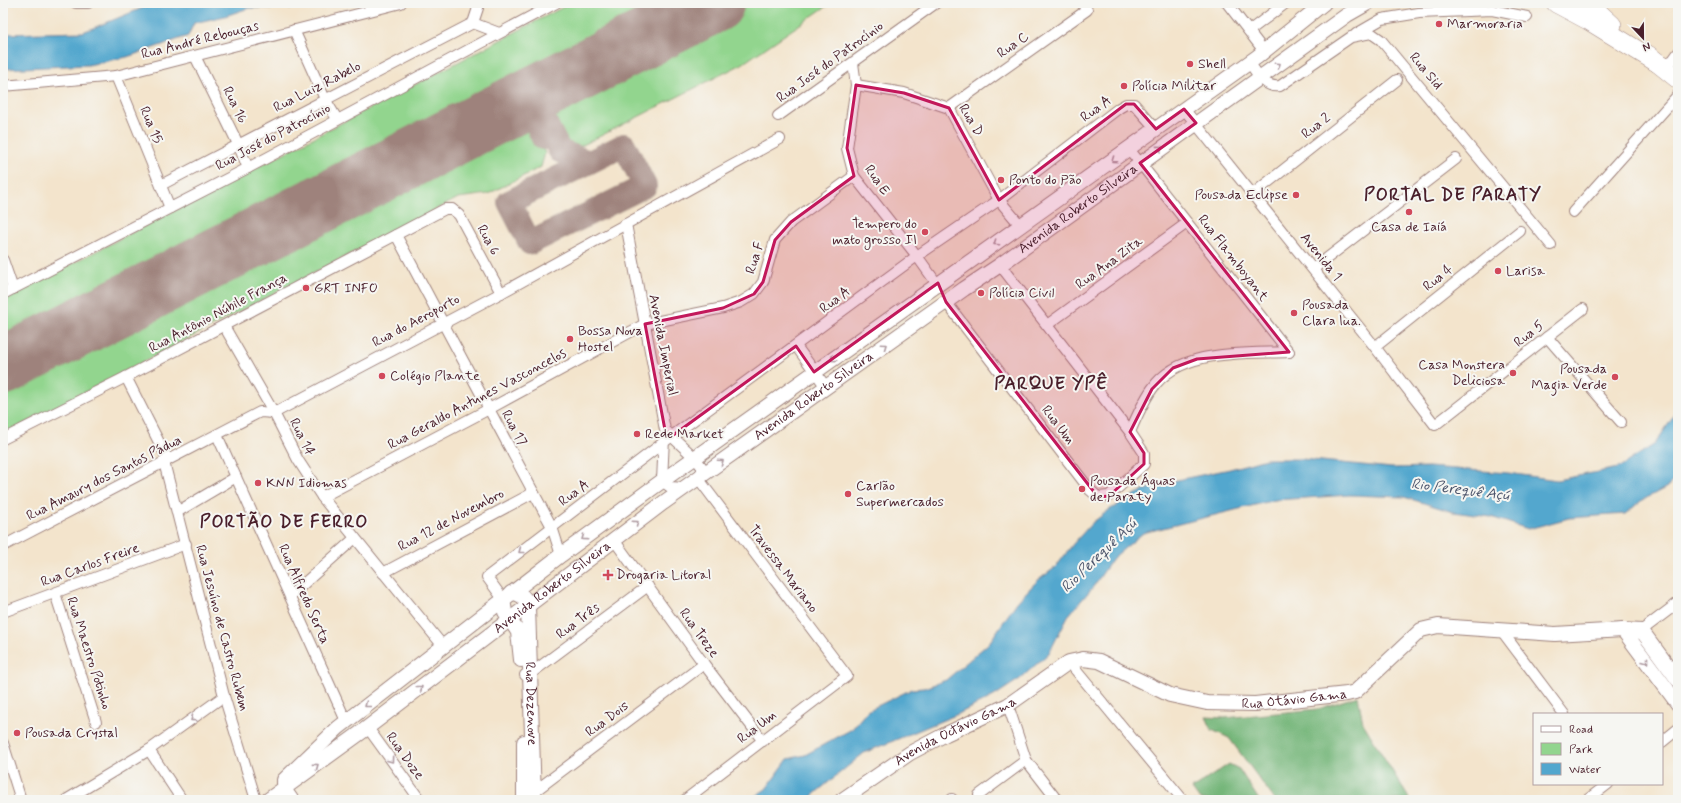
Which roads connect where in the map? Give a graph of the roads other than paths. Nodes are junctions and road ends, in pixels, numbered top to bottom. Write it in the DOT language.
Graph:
graph roads {
  1 [pos="76,3"];
  2 [pos="88,3"];
  3 [pos="401,3"];
  4 [pos="556,3"];
  5 [pos="936,3"];
  6 [pos="1082,3"];
  7 [pos="1227,3"];
  8 [pos="1286,3"];
  9 [pos="1324,3"];
  10 [pos="1368,3"];
  11 [pos="1556,3"];
  12 [pos="1588,3"];
  13 [pos="476,6"];
  14 [pos="1526,17"];
  15 [pos="473,23"];
  16 [pos="294,30"];
  17 [pos="1249,31"];
  18 [pos="499,33"];
  19 [pos="1351,37"];
  20 [pos="1264,51"];
  21 [pos="195,56"];
  22 [pos="1670,61"];
  23 [pos="1249,62"];
  24 [pos="853,63"];
  25 [pos="116,76"];
  26 [pos="1260,77"];
  27 [pos="1397,80"];
  28 [pos="1678,80"];
  29 [pos="856,85"];
  30 [pos="3,86"];
  31 [pos="1678,95"];
  32 [pos="325,99"];
  33 [pos="949,108"];
  34 [pos="1184,109"];
  35 [pos="778,116"];
  36 [pos="337,119"];
  37 [pos="1196,123"];
  38 [pos="1156,129"];
  39 [pos="780,139"];
  40 [pos="238,144"];
  41 [pos="1129,150"];
  42 [pos="1456,159"];
  43 [pos="1140,163"];
  44 [pos="248,168"];
  45 [pos="854,176"];
  46 [pos="161,184"];
  47 [pos="1253,194"];
  48 [pos="999,200"];
  49 [pos="170,208"];
  50 [pos="445,209"];
  51 [pos="1573,212"];
  52 [pos="1187,223"];
  53 [pos="626,224"];
  54 [pos="1021,226"];
  55 [pos="1520,231"];
  56 [pos="396,235"];
  57 [pos="1551,245"];
  58 [pos="917,256"];
  59 [pos="3,260"];
  60 [pos="1000,265"];
  61 [pos="1313,270"];
  62 [pos="937,284"];
  63 [pos="13,289"];
  64 [pos="501,293"];
  65 [pos="3,294"];
  66 [pos="917,299"];
  67 [pos="946,302"];
  68 [pos="1583,308"];
  69 [pos="931,313"];
  70 [pos="442,323"];
  71 [pos="644,324"];
  72 [pos="1046,325"];
  73 [pos="224,326"];
  74 [pos="1547,337"];
  75 [pos="796,346"];
  76 [pos="1375,347"];
  77 [pos="814,372"];
  78 [pos="126,377"];
  79 [pos="826,387"];
  80 [pos="488,409"];
  81 [pos="274,413"];
  82 [pos="1621,422"];
  83 [pos="1435,425"];
  84 [pos="1130,432"];
  85 [pos="217,435"];
  86 [pos="667,436"];
  87 [pos="3,439"];
  88 [pos="695,458"];
  89 [pos="166,461"];
  90 [pos="236,477"];
  91 [pos="698,478"];
  92 [pos="662,481"];
  93 [pos="684,488"];
  94 [pos="533,492"];
  95 [pos="322,497"];
  96 [pos="177,512"];
  97 [pos="552,527"];
  98 [pos="355,538"];
  99 [pos="614,540"];
  100 [pos="186,544"];
  101 [pos="3,546"];
  102 [pos="561,555"];
  103 [pos="383,573"];
  104 [pos="648,586"];
  105 [pos="55,593"];
  106 [pos="290,596"];
  107 [pos="507,596"];
  108 [pos="1678,603"];
  109 [pos="528,606"];
  110 [pos="3,612"];
  111 [pos="510,619"];
  112 [pos="1501,630"];
  113 [pos="1642,631"];
  114 [pos="1626,635"];
  115 [pos="443,646"];
  116 [pos="1069,662"];
  117 [pos="704,664"];
  118 [pos="527,674"];
  119 [pos="846,676"];
  120 [pos="1678,680"];
  121 [pos="224,696"];
  122 [pos="1678,704"];
  123 [pos="1008,705"];
  124 [pos="1563,713"];
  125 [pos="346,721"];
  126 [pos="96,722"];
  127 [pos="1678,729"];
  128 [pos="366,730"];
  129 [pos="335,731"];
  130 [pos="763,741"];
  131 [pos="1663,741"];
  132 [pos="348,742"];
  133 [pos="4,748"];
  134 [pos="149,750"];
  135 [pos="1026,760"];
  136 [pos="1607,785"];
  137 [pos="283,786"];
  138 [pos="529,795"];
  139 [pos="979,795"];
  140 [pos="21,800"];
  141 [pos="66,800"];
  142 [pos="182,800"];
  143 [pos="256,800"];
  144 [pos="264,800"];
  145 [pos="268,800"];
  146 [pos="294,800"];
  147 [pos="420,800"];
  148 [pos="684,800"];
  149 [pos="842,800"];
  150 [pos="1058,800"];
  151 [pos="1183,800"];
  152 [pos="1587,800"];
  1 -- 2 [label="street"];
  3 -- 16 [label="street, Rua André Rebouças"];
  4 -- 18 [label="street, Rua José do Patrocínio"];
  5 -- 24 [label="street, Rua José do Patrocínio"];
  6 -- 33 [label="street, Rua C"];
  7 -- 17 [label="street"];
  8 -- 17 [label="street"];
  9 -- 20 [label="street, Avenida Roberto Silveira"];
  26 -- 10 [label="street, Avenida Roberto Silveira, one-way"];
  11 -- 22 [label="highway"];
  12 -- 22 [label="highway"];
  13 -- 15 [label="street"];
  14 -- 19 [label="street"];
  15 -- 18 [label="street"];
  15 -- 32 [label="street, Rua Luiz Rabelo"];
  16 -- 21 [label="street, Rua André Rebouças"];
  16 -- 32 [label="street"];
  17 -- 20 [label="street"];
  18 -- 36 [label="street, Rua José do Patrocínio"];
  19 -- 26 [label="street, Rua Sid"];
  19 -- 57 [label="street, Rua Sid"];
  20 -- 23 [label="street, Avenida Roberto Silveira"];
  21 -- 25 [label="street, Rua André Rebouças"];
  21 -- 40 [label="street, Rua 16"];
  22 -- 28 [label="highway"];
  23 -- 26 [label="street, Rua Sid"];
  23 -- 34 [label="street, Avenida Roberto Silveira"];
  24 -- 29 [label="street, Rua E"];
  24 -- 35 [label="street, Rua José do Patrocínio"];
  25 -- 30 [label="street, Rua André Rebouças"];
  25 -- 46 [label="street, Rua 15"];
  26 -- 37 [label="street, Avenida Roberto Silveira"];
  27 -- 47 [label="street, Rua 2"];
  29 -- 33 [label="street, Rua D"];
  29 -- 45 [label="street, Rua E"];
  31 -- 51 [label="street"];
  32 -- 36 [label="street"];
  32 -- 40 [label="street, Rua Luiz Rabelo"];
  33 -- 48 [label="street, Rua D"];
  34 -- 37 [label="street, Avenida 1"];
  34 -- 38 [label="street, Avenida Roberto Silveira"];
  36 -- 44 [label="street, Rua José do Patrocínio"];
  43 -- 37 [label="street, Avenida Roberto Silveira, one-way"];
  37 -- 47 [label="street, Avenida 1"];
  38 -- 41 [label="street, Avenida Roberto Silveira"];
  38 -- 48 [label="street, Rua A"];
  39 -- 53 [label="street, Rua do Aeroporto"];
  40 -- 44 [label="street, Rua 16"];
  40 -- 46 [label="street, Rua Luiz Rabelo"];
  41 -- 43 [label="street, Rua Flamboyant"];
  41 -- 54 [label="street, Avenida Roberto Silveira, one-way"];
  42 -- 61 [label="street"];
  43 -- 52 [label="street, Rua Flamboyant"];
  43 -- 60 [label="street, Avenida Roberto Silveira"];
  44 -- 49 [label="street, Rua José do Patrocínio"];
  45 -- 58 [label="street, Rua E"];
  45 -- 71 [label="street, Rua F"];
  46 -- 49 [label="street, Rua 15"];
  47 -- 61 [label="street, Avenida 1"];
  48 -- 54 [label="street, Rua D"];
  48 -- 58 [label="street, Rua A"];
  49 -- 63 [label="street, Rua José do Patrocínio"];
  50 -- 56 [label="street, Rua Antônio Núbile França"];
  50 -- 64 [label="street, Rua 6"];
  52 -- 72 [label="street, Rua Ana Zita"];
  52 -- 84 [label="street, Rua Flamboyant"];
  53 -- 64 [label="street, Rua do Aeroporto"];
  53 -- 71 [label="street, Avenida Imperial"];
  54 -- 62 [label="street, Avenida Roberto Silveira, one-way"];
  55 -- 76 [label="street, Rua 4"];
  56 -- 70 [label="street, Rua 17"];
  56 -- 73 [label="street, Rua Antônio Núbile França"];
  58 -- 62 [label="street, Rua E"];
  58 -- 75 [label="street, Rua A"];
  59 -- 63 [label="street"];
  60 -- 67 [label="street, Avenida Roberto Silveira"];
  60 -- 72 [label="street"];
  61 -- 76 [label="street, Avenida 1"];
  62 -- 66 [label="street, Avenida Roberto Silveira"];
  62 -- 67 [label="street"];
  63 -- 65 [label="street, Rua José do Patrocínio"];
  64 -- 70 [label="street, Rua do Aeroporto"];
  66 -- 69 [label="street"];
  66 -- 77 [label="street, Avenida Roberto Silveira, one-way"];
  67 -- 69 [label="street, Avenida Roberto Silveira"];
  67 -- 84 [label="street, Rua Um"];
  68 -- 74 [label="street, Rua 5"];
  79 -- 69 [label="street, Avenida Roberto Silveira, one-way"];
  70 -- 80 [label="street, Rua 17"];
  70 -- 81 [label="street, Rua do Aeroporto"];
  71 -- 80 [label="street, Rua Geraldo Antunes Vasconcelos"];
  71 -- 86 [label="street, Avenida Imperial"];
  72 -- 84 [label="street"];
  73 -- 78 [label="street, Rua Antônio Núbile França"];
  73 -- 81 [label="street, Rua 14"];
  74 -- 82 [label="street"];
  74 -- 83 [label="street, Rua 5"];
  75 -- 77 [label="street"];
  75 -- 86 [label="street, Rua A"];
  76 -- 83 [label="street, Avenida 1"];
  77 -- 79 [label="street"];
  77 -- 88 [label="street, Avenida Roberto Silveira"];
  78 -- 87 [label="street, Rua Antônio Núbile França"];
  78 -- 89 [label="street, Rua Jesuíno de Castro Rubem"];
  91 -- 79 [label="street, Avenida Roberto Silveira, one-way"];
  80 -- 94 [label="street, Rua 17"];
  80 -- 95 [label="street, Rua Geraldo Antunes Vasconcelos"];
  81 -- 85 [label="street, Rua do Aeroporto"];
  81 -- 95 [label="street, Rua 14"];
  85 -- 89 [label="street, Rua Amaury dos Santos Pádua"];
  85 -- 90 [label="street, Rua Alfredo Serta"];
  86 -- 88 [label="street"];
  86 -- 92 [label="street, Avenida Imperial"];
  86 -- 97 [label="street, Rua A"];
  88 -- 91 [label="street"];
  88 -- 92 [label="street, Avenida Roberto Silveira"];
  89 -- 96 [label="street, Rua Jesuíno de Castro Rubem"];
  89 -- 101 [label="street, Rua Amaury dos Santos Pádua"];
  90 -- 96 [label="street"];
  90 -- 106 [label="street, Rua Alfredo Serta"];
  91 -- 93 [label="street, Avenida Roberto Silveira"];
  91 -- 119 [label="street, Travessa Mariano"];
  92 -- 93 [label="street"];
  92 -- 102 [label="street, Avenida Roberto Silveira, one-way"];
  99 -- 93 [label="street, Avenida Roberto Silveira, one-way"];
  94 -- 97 [label="street, Rua 17"];
  94 -- 103 [label="street, Rua 12 de Novembro"];
  95 -- 98 [label="street, Rua 14"];
  96 -- 100 [label="street, Rua Jesuíno de Castro Rubem"];
  97 -- 102 [label="street"];
  97 -- 107 [label="street, Rua A, one-way"];
  98 -- 103 [label="street, Rua 14"];
  98 -- 106 [label="street"];
  99 -- 104 [label="street, Rua Treze"];
  99 -- 109 [label="street, Avenida Roberto Silveira"];
  100 -- 105 [label="street, Rua Carlos Freire"];
  100 -- 121 [label="street, Rua Jesuíno de Castro Rubem"];
  102 -- 107 [label="street, Avenida Roberto Silveira"];
  103 -- 115 [label="street, Rua 14"];
  104 -- 117 [label="street, Rua Treze"];
  104 -- 118 [label="street, Rua Três"];
  105 -- 110 [label="street, Rua Carlos Freire"];
  105 -- 126 [label="street, Rua Maestro Potinho"];
  106 -- 125 [label="street, Rua Alfredo Serta"];
  107 -- 109 [label="street"];
  107 -- 111 [label="street, Rua Dezenove"];
  107 -- 115 [label="street, Avenida Roberto Silveira"];
  108 -- 113 [label="street"];
  109 -- 111 [label="street, Avenida Roberto Silveira"];
  109 -- 118 [label="street, Rua Dezenove"];
  111 -- 118 [label="street, Rua Dezenove"];
  128 -- 111 [label="street, Avenida Roberto Silveira, one-way"];
  112 -- 114 [label="street, Rua Otávio Gama"];
  112 -- 116 [label="street, Rua Otávio Gama"];
  112 -- 124 [label="street"];
  113 -- 114 [label="street, Rua Otávio Gama"];
  113 -- 120 [label="street"];
  114 -- 122 [label="street, one-way"];
  115 -- 125 [label="street, Avenida Roberto Silveira, one-way"];
  116 -- 123 [label="street, Avenida Octávio Gama"];
  116 -- 151 [label="street"];
  117 -- 130 [label="street, Rua Treze"];
  117 -- 138 [label="street, Rua Dois"];
  118 -- 138 [label="street, Rua Dezenove"];
  119 -- 130 [label="street, Rua Um"];
  121 -- 134 [label="street, one-way"];
  121 -- 143 [label="street, Rua Jesuíno de Castro Rubem"];
  123 -- 135 [label="street"];
  123 -- 149 [label="street, Avenida Octávio Gama"];
  125 -- 128 [label="street"];
  125 -- 129 [label="street, Avenida Roberto Silveira"];
  127 -- 131 [label="street"];
  128 -- 132 [label="street, Avenida Roberto Silveira"];
  128 -- 147 [label="street, Rua Doze, one-way"];
  129 -- 132 [label="street"];
  129 -- 137 [label="street, Avenida Roberto Silveira"];
  130 -- 148 [label="street, Rua Um"];
  137 -- 132 [label="street, Avenida Roberto Silveira, one-way"];
  133 -- 140 [label="street"];
  134 -- 141 [label="street"];
  134 -- 142 [label="street"];
  135 -- 139 [label="street"];
  135 -- 150 [label="street"];
  136 -- 152 [label="street"];
  137 -- 144 [label="street, Avenida Roberto Silveira"];
  137 -- 145 [label="street, Avenida Roberto Silveira"];
  137 -- 146 [label="street"];
}
